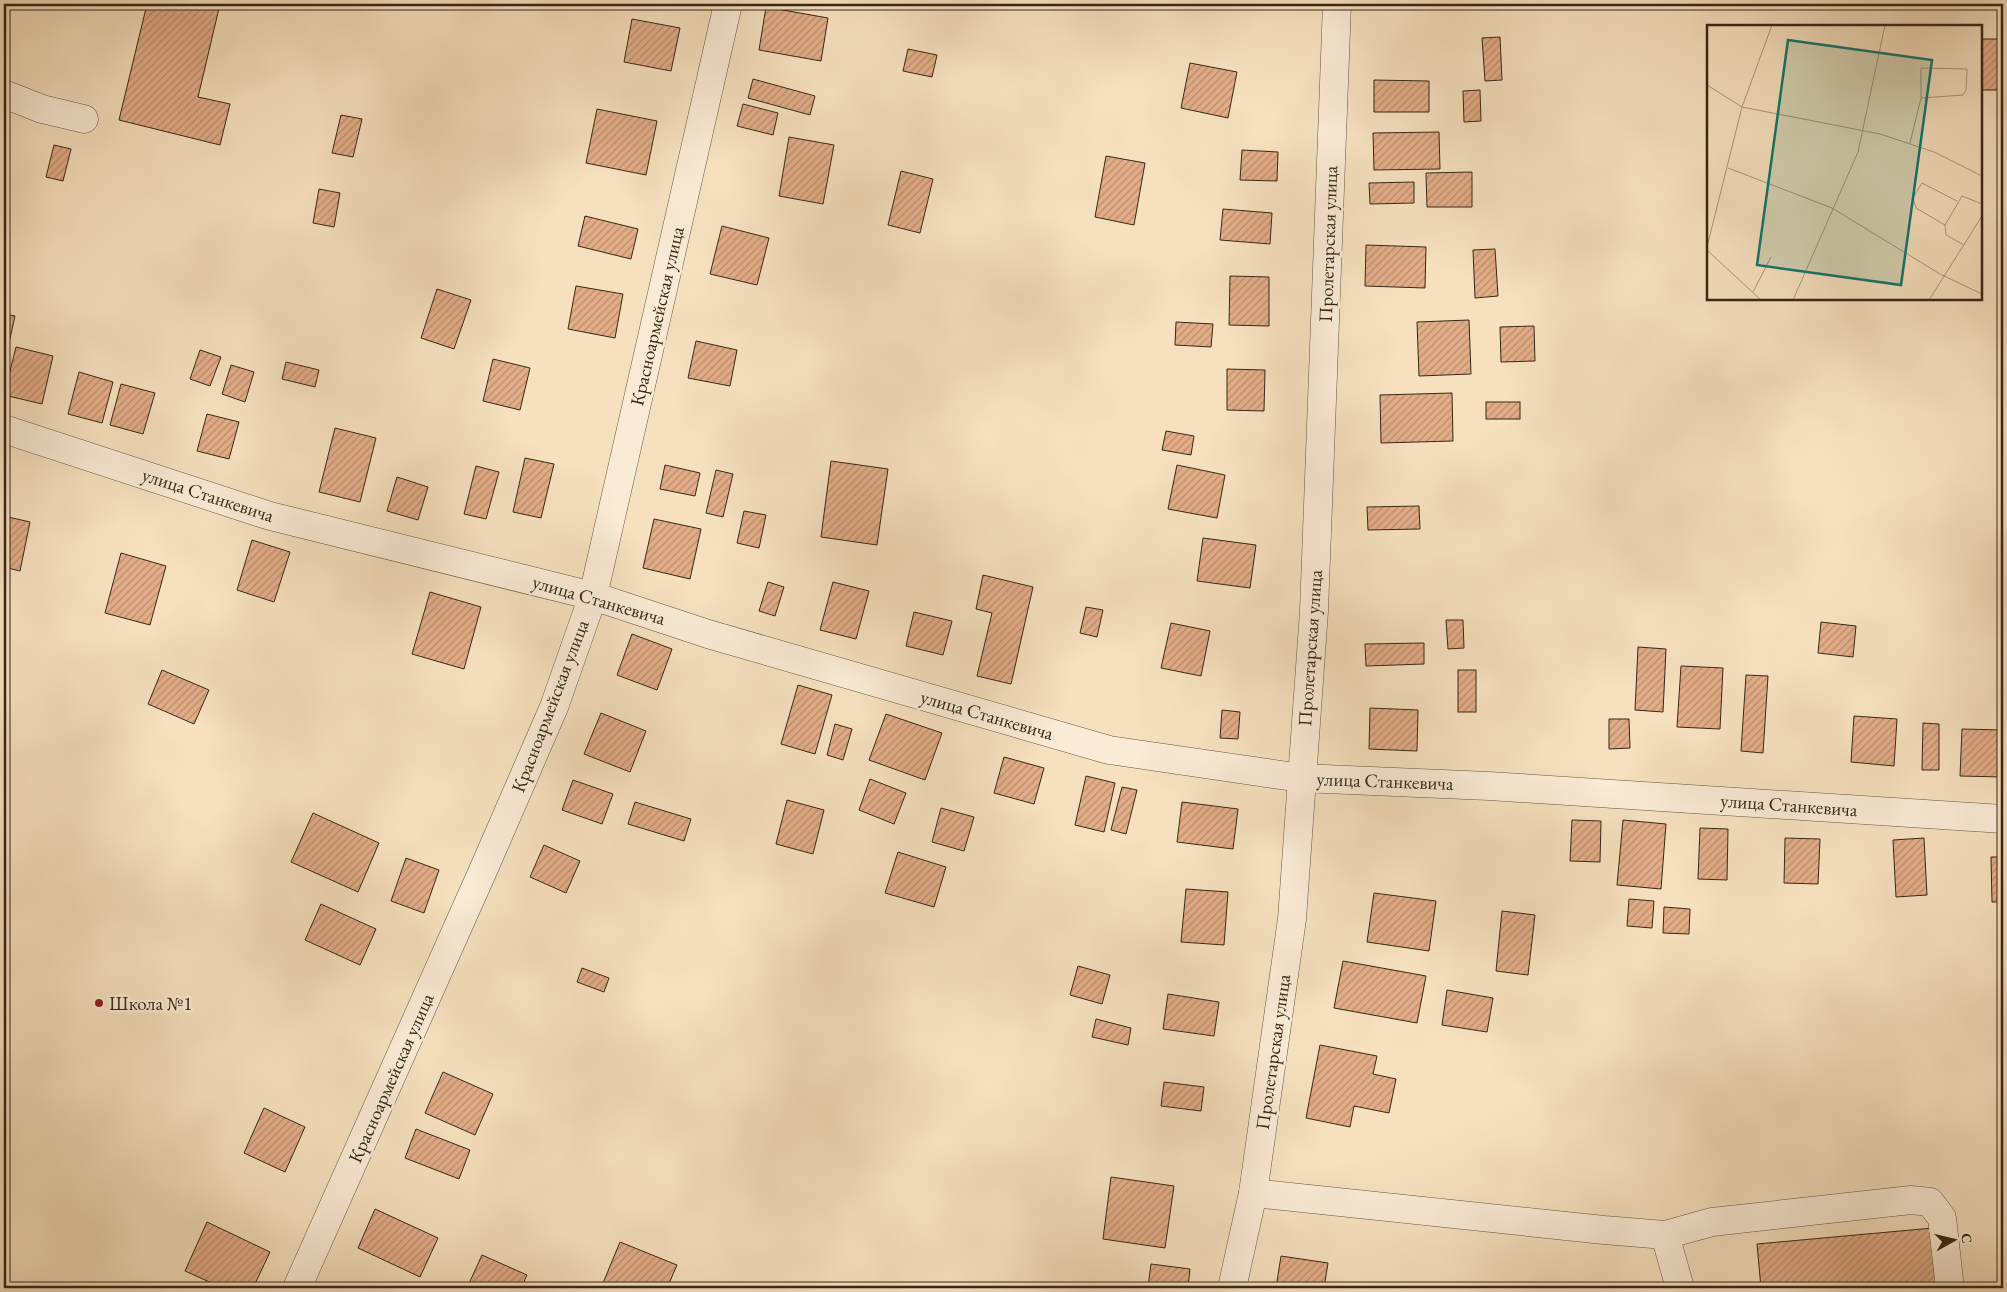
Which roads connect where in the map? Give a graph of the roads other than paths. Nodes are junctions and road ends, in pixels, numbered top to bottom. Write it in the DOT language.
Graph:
graph roads {
  1 [pos="728,4"];
  2 [pos="1337,4"];
  3 [pos="4,94"];
  4 [pos="84,119"];
  5 [pos="4,429"];
  6 [pos="593,596"];
  7 [pos="1301,778"];
  8 [pos="2003,819"];
  9 [pos="1253,1193"];
  10 [pos="1664,1234"];
  11 [pos="297,1288"];
  12 [pos="1232,1288"];
  13 [pos="1680,1288"];
  14 [pos="1950,1288"];
  1 -- 6 [label="street, Красноармейская улица"];
  2 -- 7 [label="street, Пролетарская улица"];
  3 -- 4 [label="street"];
  5 -- 6 [label="street, улица Станкевича"];
  6 -- 7 [label="street, улица Станкевича"];
  6 -- 11 [label="street, Красноармейская улица"];
  7 -- 8 [label="street, улица Станкевича"];
  7 -- 9 [label="street, Пролетарская улица"];
  9 -- 10 [label="street"];
  9 -- 12 [label="street, Пролетарская улица"];
  10 -- 13 [label="street"];
  10 -- 14 [label="street"];
}
